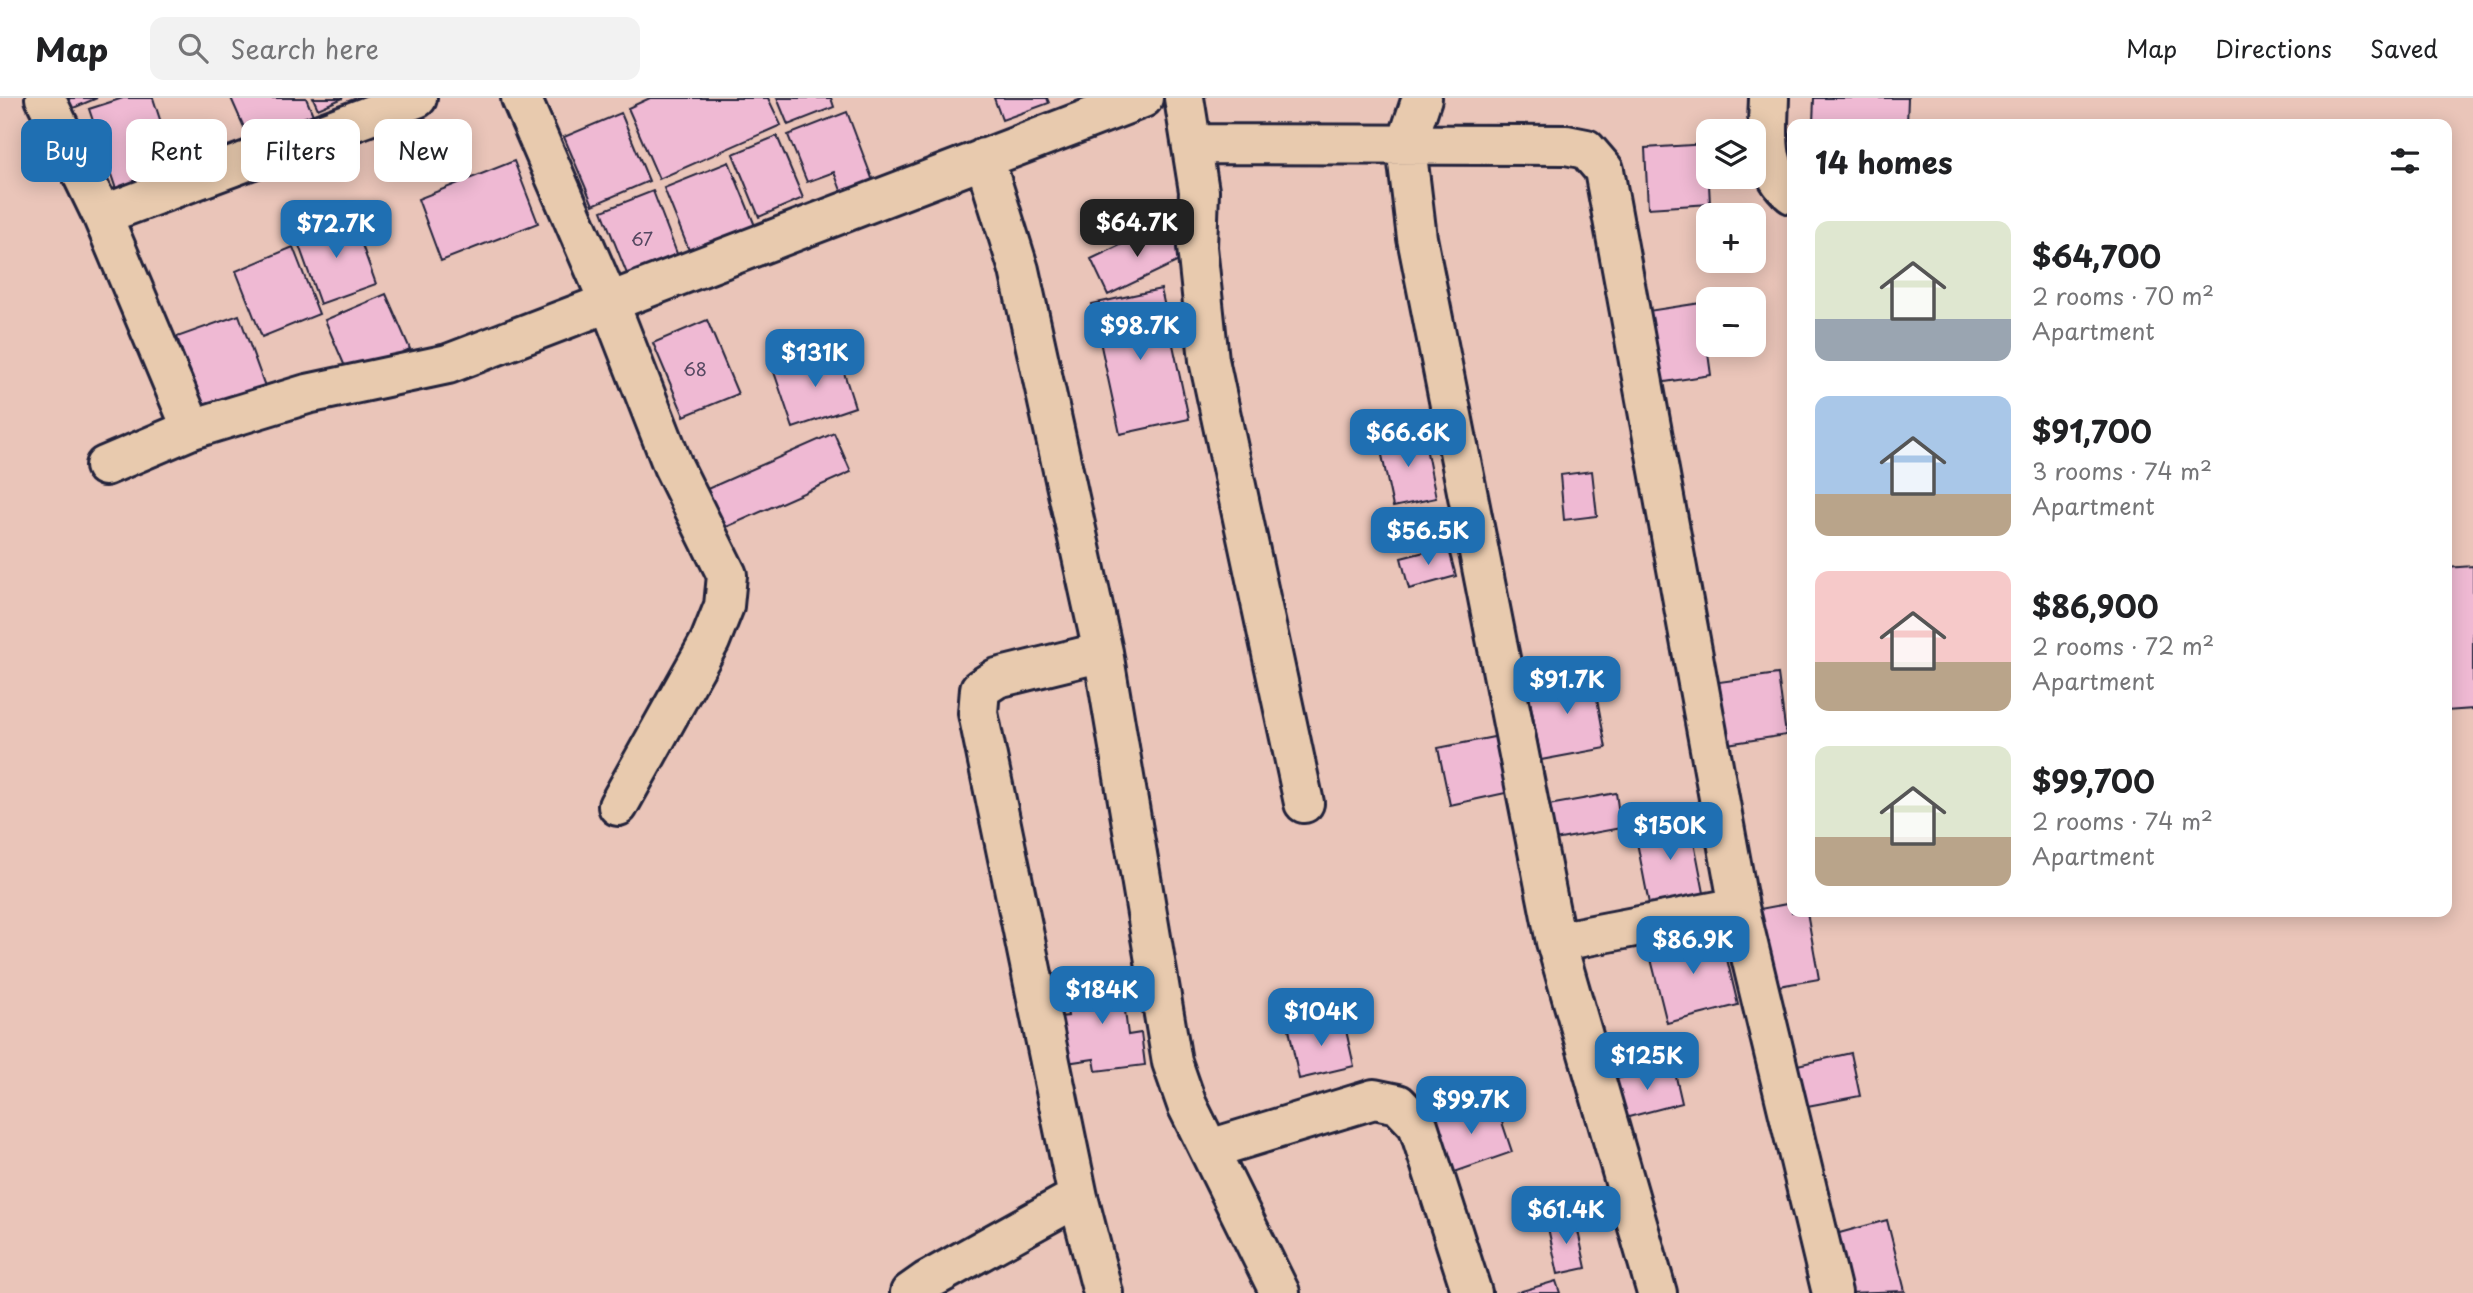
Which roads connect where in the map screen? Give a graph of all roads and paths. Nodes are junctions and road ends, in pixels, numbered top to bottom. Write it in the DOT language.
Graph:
graph roads {
  1 [pos="45,98"];
  2 [pos="417,98"];
  3 [pos="521,98"];
  4 [pos="1143,98"];
  5 [pos="1422,98"];
  6 [pos="1769,98"];
  7 [pos="1181,115"];
  8 [pos="1406,146"];
  9 [pos="984,158"];
  10 [pos="1787,190"];
  11 [pos="102,215"];
  12 [pos="609,302"];
  13 [pos="192,429"];
  14 [pos="105,466"];
  15 [pos="1103,652"];
  16 [pos="1304,803"];
  17 [pos="618,806"];
  18 [pos="1739,907"];
  19 [pos="1556,943"];
  20 [pos="1210,1149"];
  21 [pos="1078,1197"];
  22 [pos="910,1293"];
  23 [pos="1103,1293"];
  24 [pos="1280,1293"];
  25 [pos="1472,1293"];
  26 [pos="1657,1293"];
  27 [pos="1832,1293"];
  1 -- 11 [label="street"];
  2 -- 11 [label="street"];
  3 -- 12 [label="street"];
  4 -- 9 [label="street"];
  5 -- 8 [label="street"];
  6 -- 10 [label="street"];
  7 -- 8 [label="street"];
  7 -- 16 [label="street"];
  8 -- 18 [label="street"];
  8 -- 19 [label="street"];
  9 -- 12 [label="street"];
  9 -- 15 [label="street"];
  11 -- 13 [label="street"];
  12 -- 13 [label="street"];
  12 -- 17 [label="street"];
  13 -- 14 [label="street"];
  15 -- 20 [label="street"];
  15 -- 21 [label="street"];
  18 -- 19 [label="street"];
  18 -- 27 [label="street"];
  19 -- 26 [label="street"];
  20 -- 24 [label="street"];
  20 -- 25 [label="street"];
  21 -- 22 [label="street"];
  21 -- 23 [label="street"];
}
